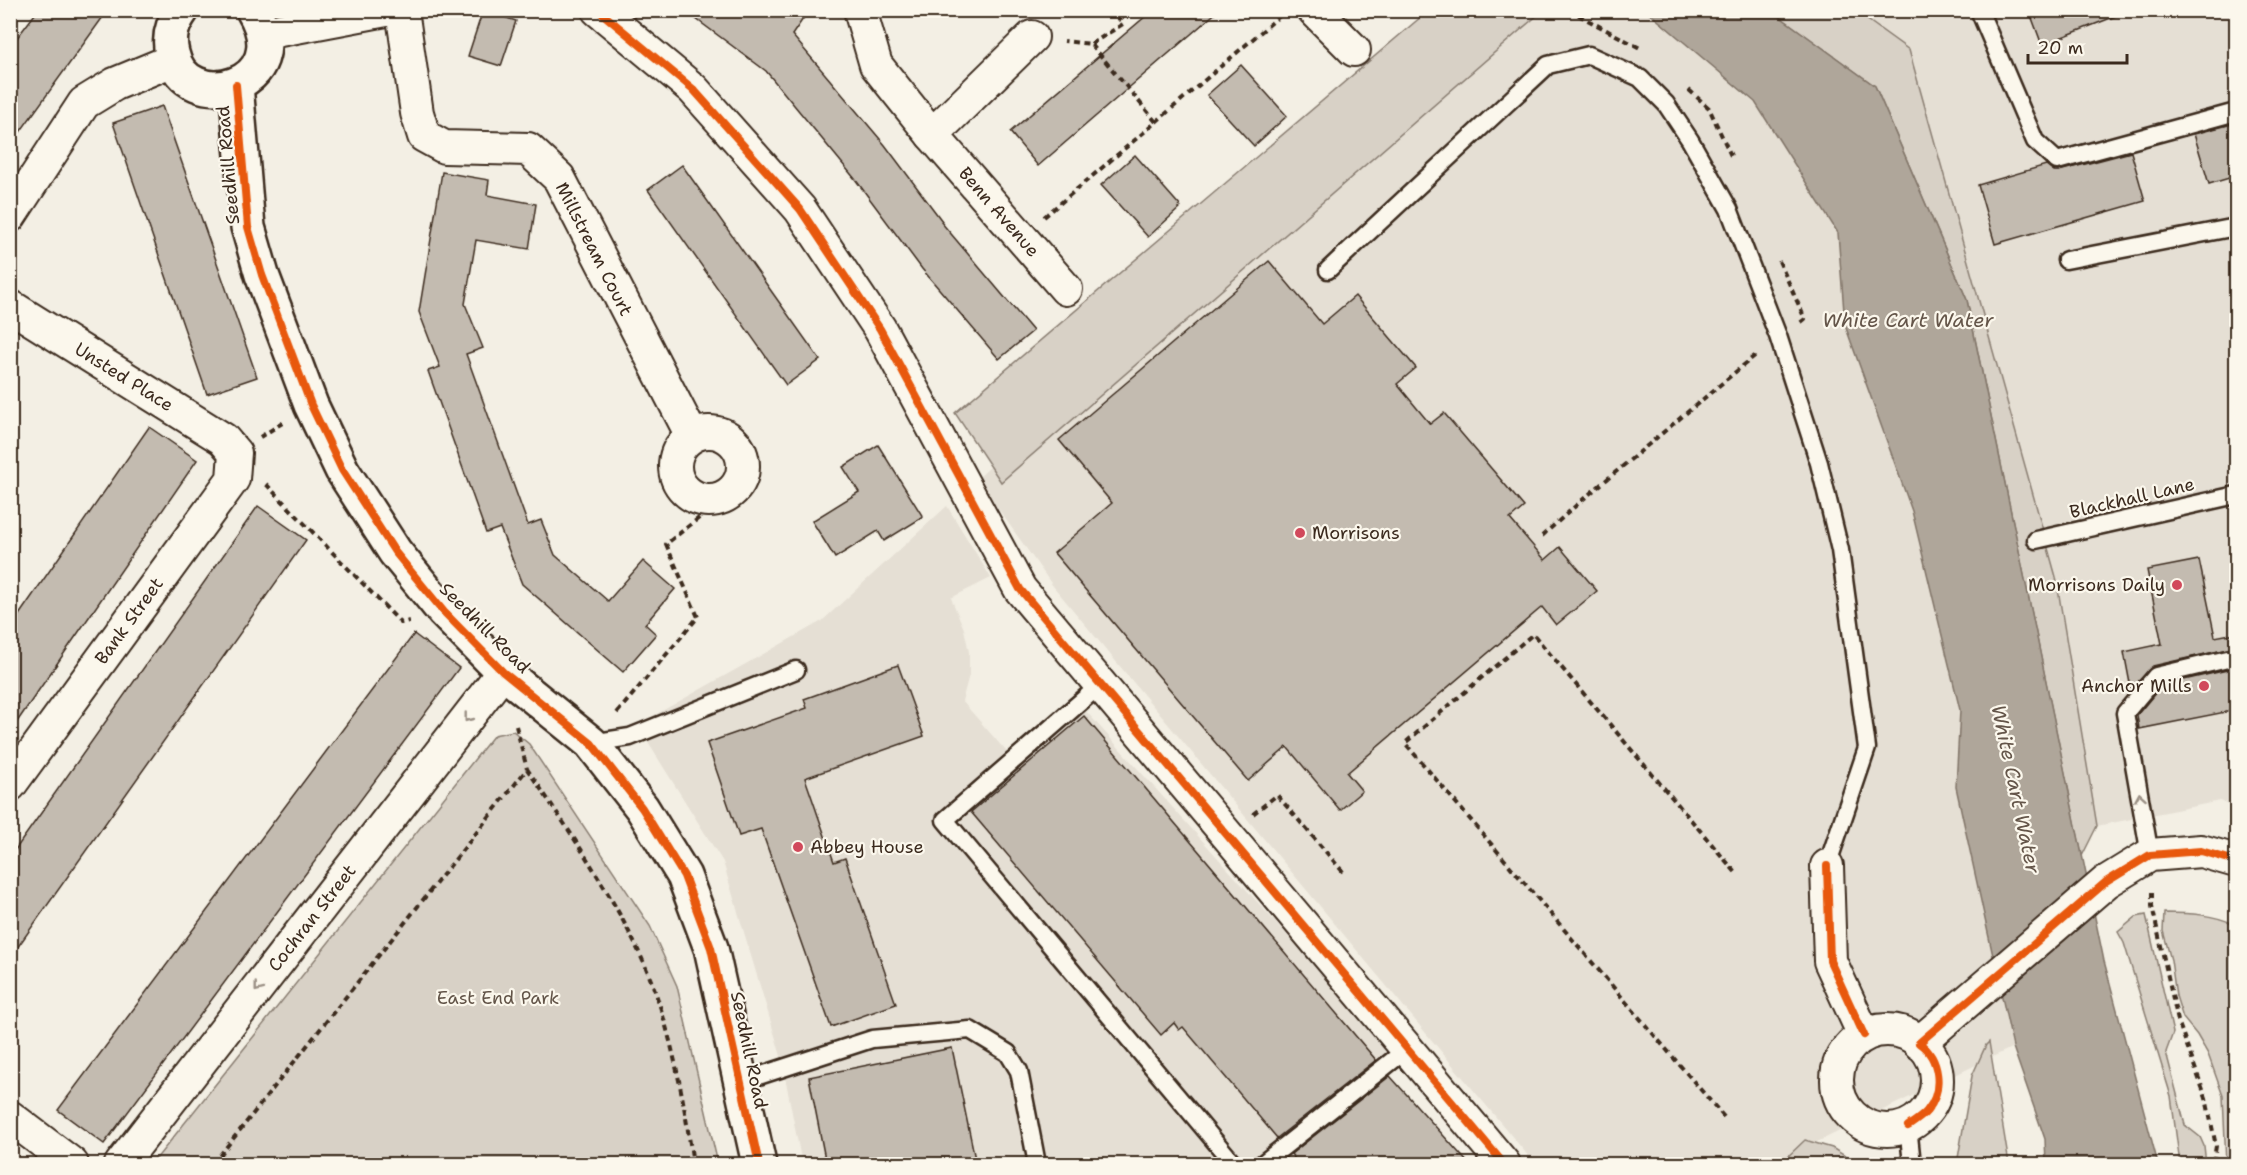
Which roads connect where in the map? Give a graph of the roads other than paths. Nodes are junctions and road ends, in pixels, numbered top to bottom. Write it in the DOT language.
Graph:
graph roads {
  1 [pos="182,10"];
  2 [pos="402,10"];
  3 [pos="598,10"];
  4 [pos="860,10"];
  5 [pos="1314,10"];
  6 [pos="1979,10"];
  7 [pos="386,11"];
  8 [pos="259,22"];
  9 [pos="1032,37"];
  10 [pos="1354,50"];
  11 [pos="173,60"];
  12 [pos="236,86"];
  13 [pos="2236,112"];
  14 [pos="932,135"];
  15 [pos="10,216"];
  16 [pos="2236,227"];
  17 [pos="2066,260"];
  18 [pos="1328,270"];
  19 [pos="1066,289"];
  20 [pos="10,306"];
  21 [pos="692,436"];
  22 [pos="235,453"];
  23 [pos="2236,495"];
  24 [pos="2036,540"];
  25 [pos="2236,657"];
  26 [pos="796,670"];
  27 [pos="503,672"];
  28 [pos="1100,685"];
  29 [pos="591,743"];
  30 [pos="10,785"];
  31 [pos="2150,855"];
  32 [pos="2236,861"];
  33 [pos="1827,866"];
  34 [pos="1864,1035"];
  35 [pos="1927,1036"];
  36 [pos="1407,1049"];
  37 [pos="740,1082"];
  38 [pos="10,1118"];
  39 [pos="1908,1126"];
  40 [pos="72,1164"];
  41 [pos="121,1164"];
  42 [pos="759,1164"];
  43 [pos="1036,1164"];
  44 [pos="1234,1164"];
  45 [pos="1262,1164"];
  46 [pos="1504,1164"];
  47 [pos="1912,1164"];
  1 -- 11 [label="street"];
  2 -- 21 [label="street, Millstream Court"];
  3 -- 28 [label="street"];
  4 -- 14 [label="street, Benn Avenue"];
  5 -- 10 [label="street"];
  6 -- 13 [label="lane"];
  7 -- 8 [label="street"];
  8 -- 12 [label="street"];
  9 -- 14 [label="street"];
  11 -- 12 [label="street"];
  11 -- 15 [label="street"];
  12 -- 27 [label="street, Seedhill Road"];
  14 -- 19 [label="street, Benn Avenue"];
  16 -- 17 [label="lane"];
  18 -- 33 [label="lane"];
  20 -- 22 [label="street, Unsted Place"];
  21 -- 21 [label="street"];
  22 -- 30 [label="street, Bank Street"];
  23 -- 24 [label="lane, Blackhall Lane"];
  31 -- 25 [label="lane, one-way"];
  26 -- 29 [label="lane"];
  27 -- 29 [label="street, Seedhill Road"];
  27 -- 41 [label="street, Cochran Street, one-way"];
  28 -- 36 [label="street"];
  28 -- 44 [label="lane"];
  29 -- 37 [label="street, Seedhill Road"];
  31 -- 32 [label="street"];
  31 -- 35 [label="street"];
  33 -- 34 [label="street"];
  34 -- 35 [label="street"];
  34 -- 39 [label="street"];
  35 -- 39 [label="street"];
  36 -- 45 [label="lane"];
  36 -- 46 [label="street"];
  37 -- 42 [label="street, Seedhill Road"];
  37 -- 43 [label="lane"];
  38 -- 40 [label="street"];
  39 -- 47 [label="lane"];
}
